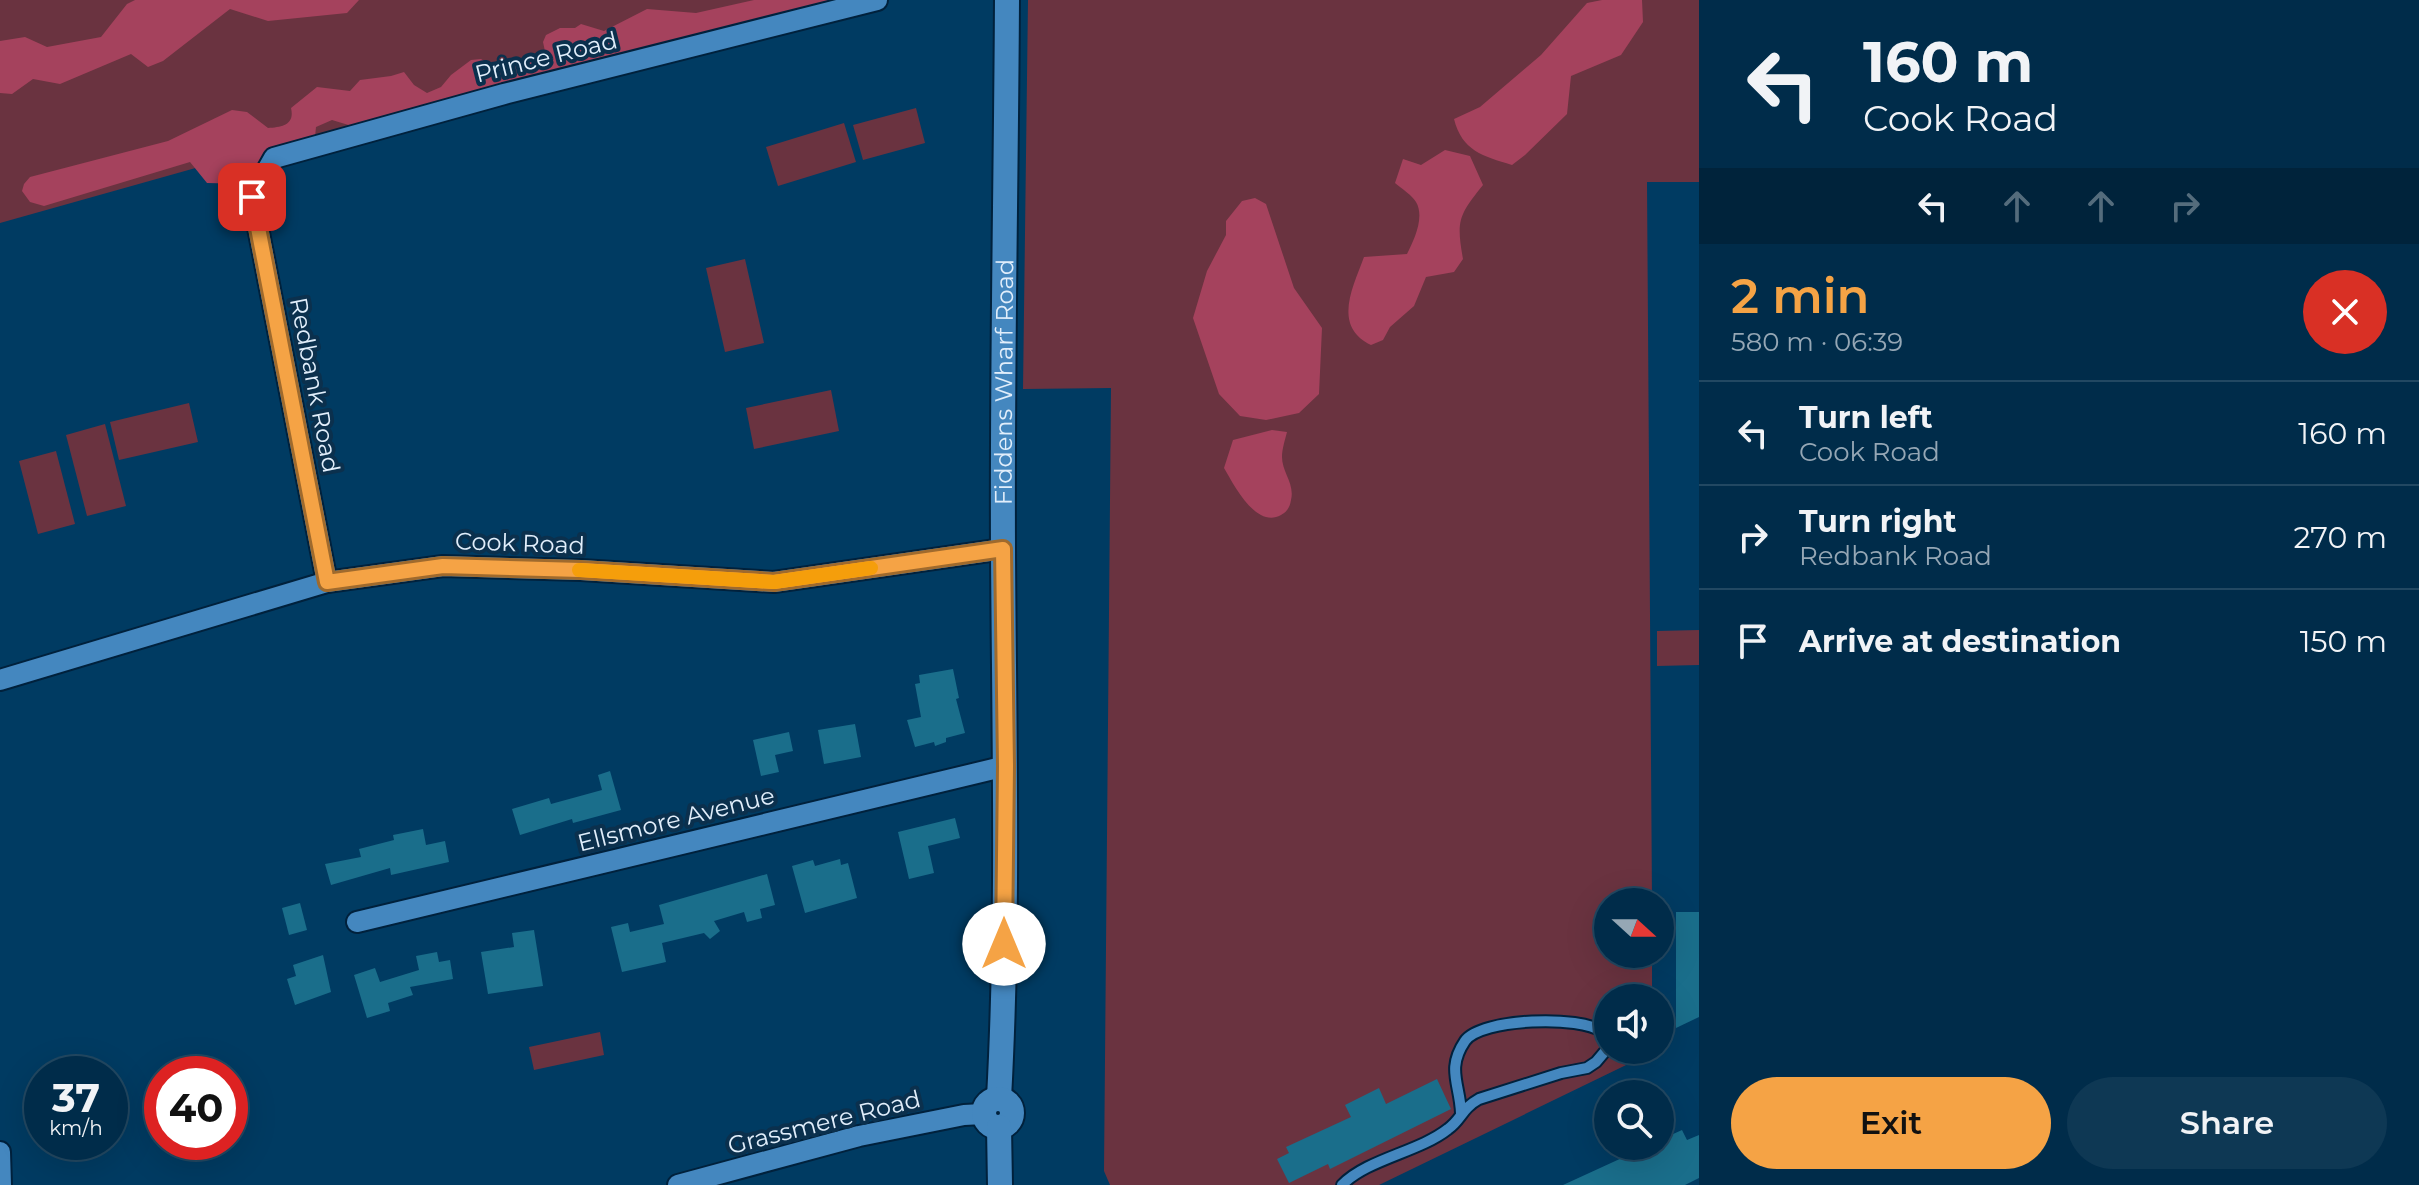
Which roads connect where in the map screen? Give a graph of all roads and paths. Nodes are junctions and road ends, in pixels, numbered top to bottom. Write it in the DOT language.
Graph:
graph roads {
  1 [pos="877,0"];
  2 [pos="1007,0"];
  3 [pos="252,197"];
  4 [pos="1003,549"];
  5 [pos="327,582"];
  6 [pos="0,680"];
  7 [pos="1006,766"];
  8 [pos="357,922"];
  9 [pos="994,1113"];
  10 [pos="1461,1113"];
  11 [pos="0,1152"];
  12 [pos="1,1185"];
  13 [pos="678,1185"];
  14 [pos="1000,1185"];
  15 [pos="1342,1185"];
  1 -- 3 [label="street, Prince Road"];
  2 -- 4 [label="street, Fiddens Wharf Road"];
  3 -- 5 [label="street, Redbank Road"];
  4 -- 5 [label="street, Cook Road"];
  4 -- 7 [label="street, Fiddens Wharf Road"];
  5 -- 6 [label="street, Cook Road"];
  7 -- 8 [label="street, Ellsmore Avenue"];
  7 -- 9 [label="street, Fiddens Wharf Road"];
  9 -- 13 [label="street, Grassmere Road"];
  9 -- 14 [label="street, Fiddens Wharf Road"];
  10 -- 10 [label="lane"];
  10 -- 15 [label="lane"];
  11 -- 12 [label="street"];
}
